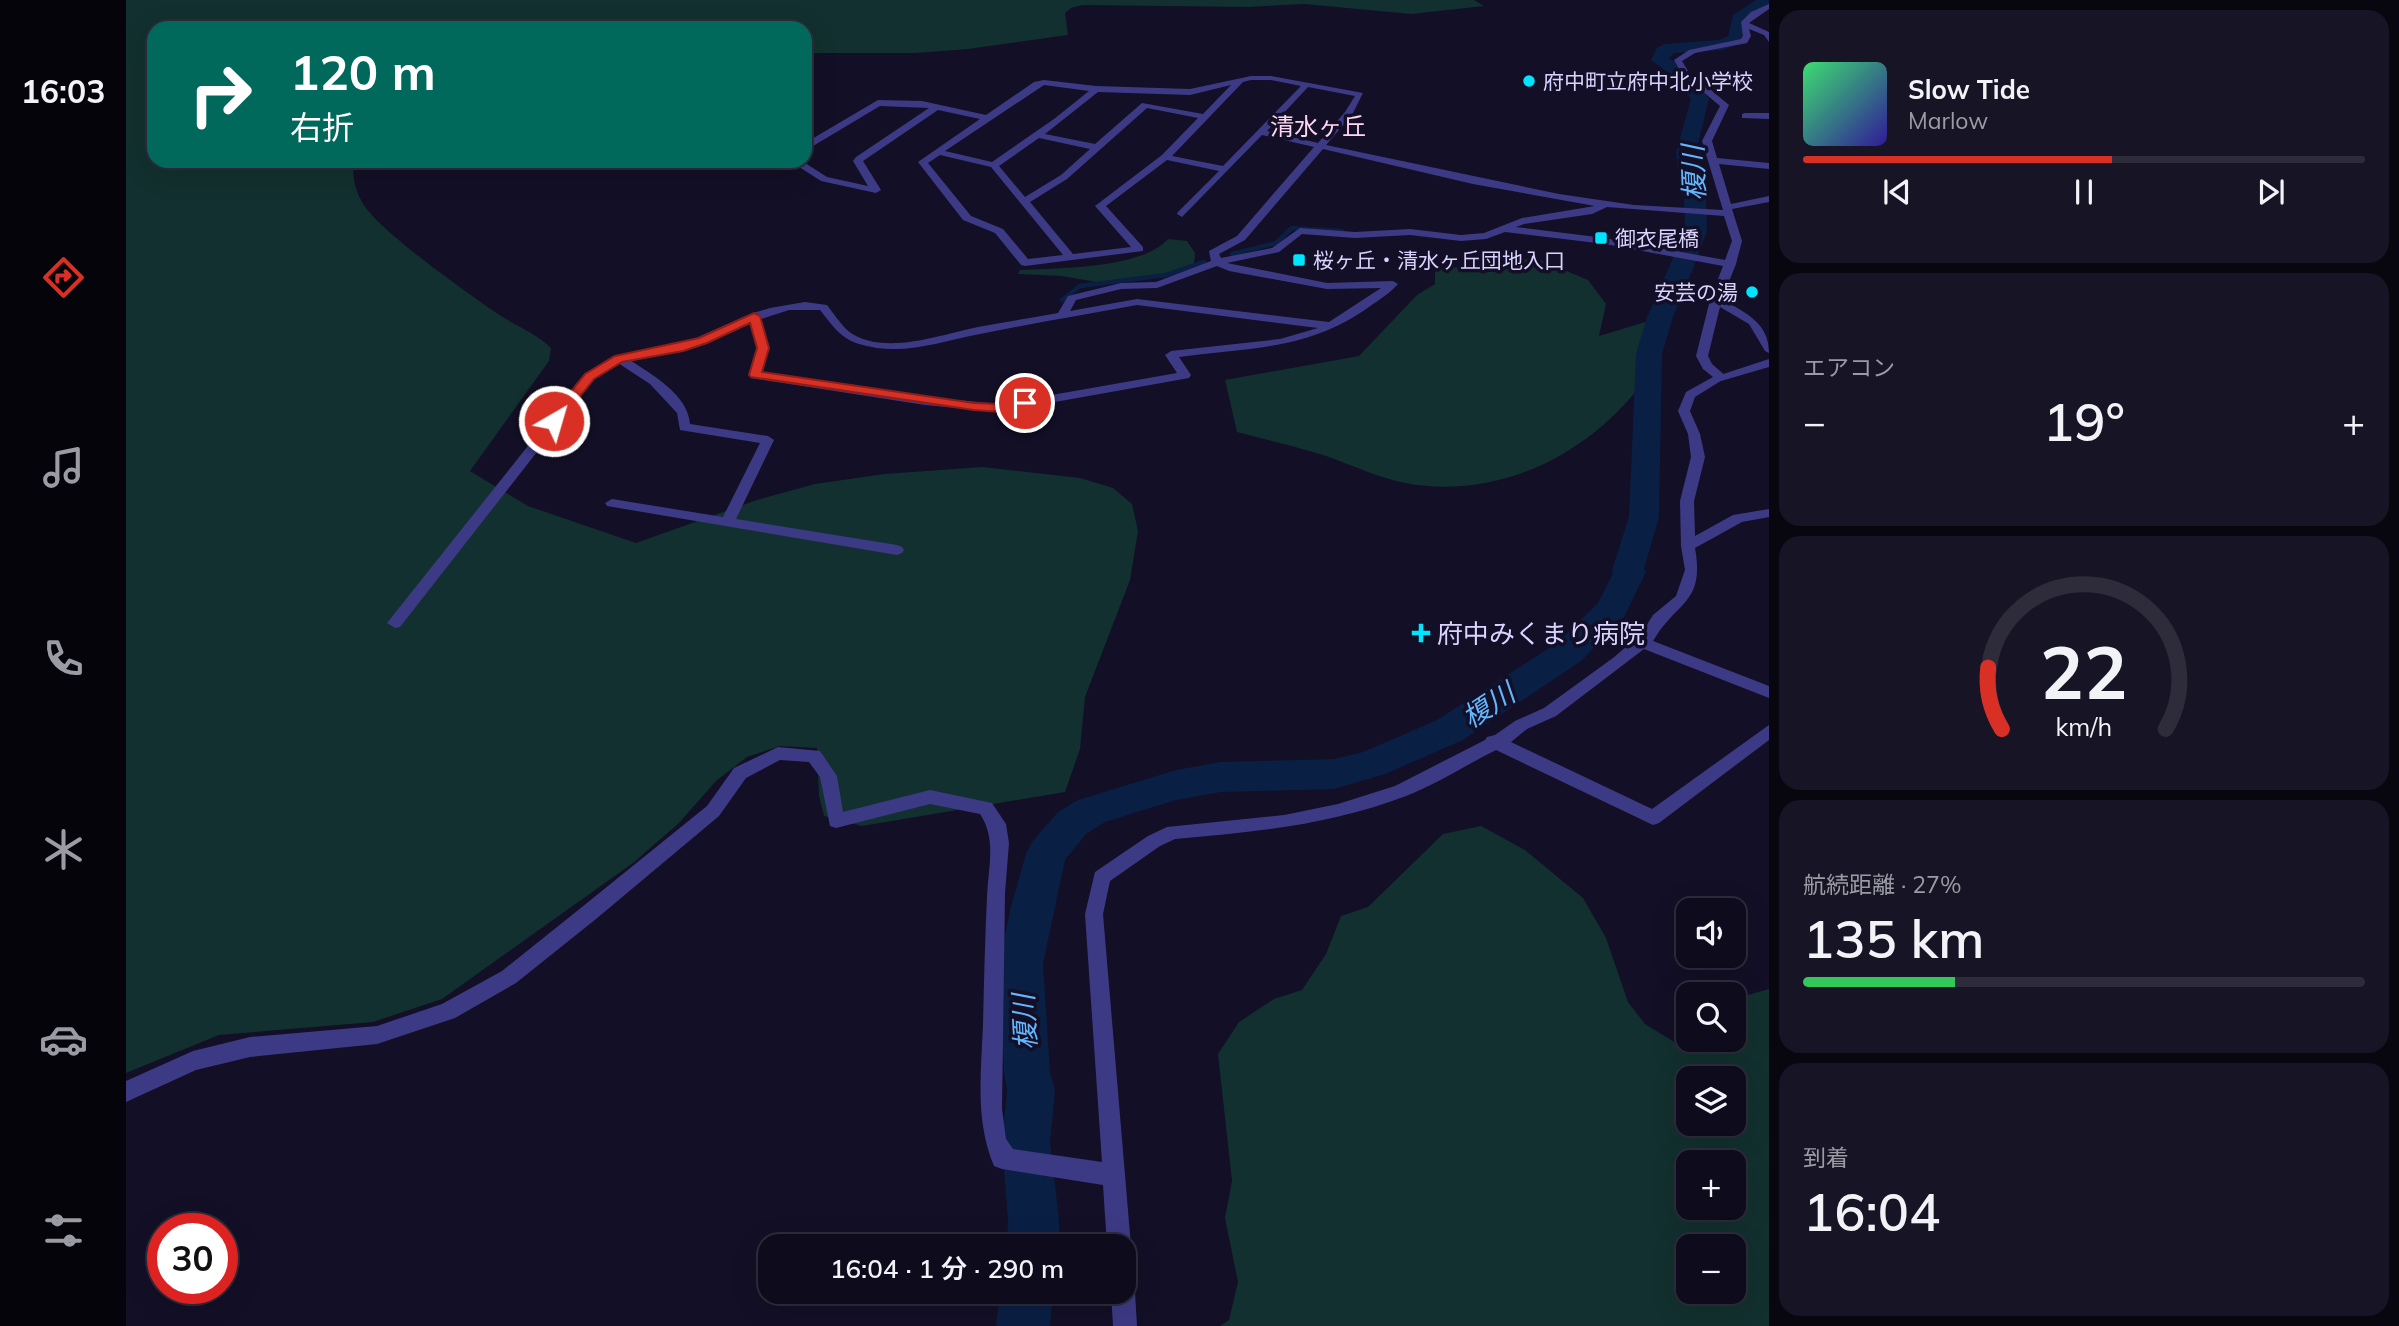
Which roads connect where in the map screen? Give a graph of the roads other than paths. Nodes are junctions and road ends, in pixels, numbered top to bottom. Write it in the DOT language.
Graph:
graph roads {
  1 [pos="1769,6"];
  2 [pos="1744,24"];
  3 [pos="1768,45"];
  4 [pos="1240,81"];
  5 [pos="1305,86"];
  6 [pos="1096,89"];
  7 [pos="937,107"];
  8 [pos="1745,116"];
  9 [pos="1769,116"];
  10 [pos="1206,117"];
  11 [pos="986,118"];
  12 [pos="1259,132"];
  13 [pos="1038,135"];
  14 [pos="812,143"];
  15 [pos="1320,145"];
  16 [pos="1095,147"];
  17 [pos="939,152"];
  18 [pos="1165,157"];
  19 [pos="1714,160"];
  20 [pos="994,164"];
  21 [pos="1769,166"];
  22 [pos="808,168"];
  23 [pos="1225,169"];
  24 [pos="1769,199"];
  25 [pos="1025,201"];
  26 [pos="1606,204"];
  27 [pos="1730,210"];
  28 [pos="1182,214"];
  29 [pos="1503,228"];
  30 [pos="1070,257"];
  31 [pos="1217,262"];
  32 [pos="1731,264"];
  33 [pos="1716,300"];
  34 [pos="754,316"];
  35 [pos="1061,317"];
  36 [pos="1331,326"];
  37 [pos="1769,349"];
  38 [pos="619,359"];
  39 [pos="1768,364"];
  40 [pos="1721,377"];
  41 [pos="612,503"];
  42 [pos="1769,513"];
  43 [pos="728,522"];
  44 [pos="1688,547"];
  45 [pos="897,550"];
  46 [pos="395,623"];
  47 [pos="1641,642"];
  48 [pos="1769,692"];
  49 [pos="1769,731"];
  50 [pos="1493,741"];
  51 [pos="126,1092"];
  52 [pos="1114,1175"];
  53 [pos="1118,1234"];
  54 [pos="1123,1304"];
  55 [pos="1125,1326"];
  1 -- 2 [label="street"];
  2 -- 3 [label="street"];
  2 -- 19 [label="street"];
  4 -- 5 [label="street"];
  4 -- 6 [label="street"];
  4 -- 10 [label="street"];
  5 -- 12 [label="street"];
  5 -- 15 [label="street"];
  6 -- 11 [label="street"];
  6 -- 13 [label="street"];
  7 -- 11 [label="street"];
  7 -- 14 [label="street"];
  7 -- 22 [label="street"];
  8 -- 9 [label="street"];
  10 -- 16 [label="street"];
  10 -- 18 [label="street"];
  11 -- 17 [label="street"];
  12 -- 15 [label="street"];
  12 -- 23 [label="street"];
  13 -- 16 [label="street"];
  13 -- 20 [label="street"];
  15 -- 26 [label="street"];
  15 -- 31 [label="street"];
  16 -- 25 [label="street"];
  17 -- 20 [label="street"];
  17 -- 30 [label="street"];
  18 -- 23 [label="street"];
  18 -- 30 [label="street"];
  19 -- 21 [label="street"];
  19 -- 27 [label="street"];
  20 -- 25 [label="street"];
  23 -- 28 [label="street"];
  24 -- 27 [label="street"];
  25 -- 30 [label="street"];
  26 -- 27 [label="street"];
  26 -- 29 [label="street"];
  27 -- 32 [label="street"];
  29 -- 31 [label="street"];
  29 -- 32 [label="street"];
  31 -- 35 [label="street"];
  31 -- 36 [label="street"];
  32 -- 33 [label="street"];
  33 -- 37 [label="street"];
  33 -- 40 [label="street"];
  34 -- 35 [label="street"];
  34 -- 36 [label="street"];
  34 -- 38 [label="street"];
  35 -- 36 [label="street"];
  38 -- 43 [label="street"];
  38 -- 46 [label="street"];
  39 -- 40 [label="street"];
  40 -- 44 [label="street"];
  41 -- 43 [label="street"];
  42 -- 44 [label="street"];
  43 -- 45 [label="street"];
  44 -- 47 [label="street"];
  47 -- 48 [label="street"];
  47 -- 50 [label="street"];
  49 -- 50 [label="street"];
  50 -- 52 [label="street"];
  51 -- 52 [label="street"];
  52 -- 53 [label="street"];
  54 -- 55 [label="street"];
}
